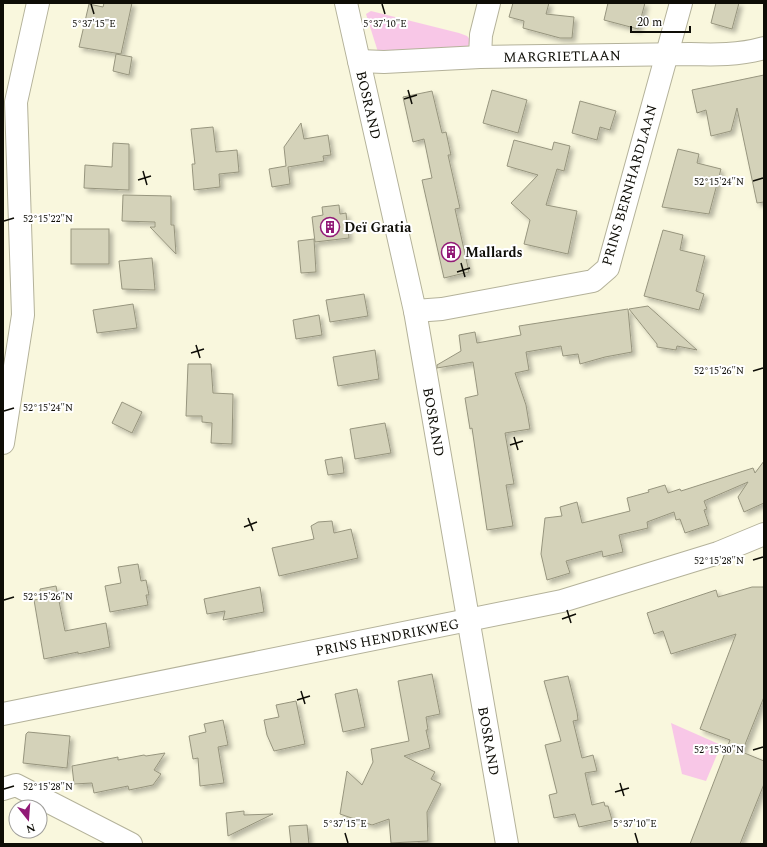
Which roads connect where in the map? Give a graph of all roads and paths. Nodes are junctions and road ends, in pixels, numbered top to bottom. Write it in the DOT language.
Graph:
graph roads {
  1 [pos="38,3"];
  2 [pos="346,3"];
  3 [pos="489,3"];
  4 [pos="680,3"];
  5 [pos="764,48"];
  6 [pos="666,54"];
  7 [pos="480,57"];
  8 [pos="359,60"];
  9 [pos="415,311"];
  10 [pos="3,443"];
  11 [pos="764,534"];
  12 [pos="468,620"];
  13 [pos="3,714"];
  14 [pos="3,789"];
  15 [pos="131,844"];
  16 [pos="507,844"];
  1 -- 10 [label="street"];
  2 -- 8 [label="street, BOSRAND"];
  3 -- 7 [label="street"];
  4 -- 6 [label="street, PRINS BERNHARDLAAN"];
  5 -- 6 [label="street, MARGRIETLAAN"];
  6 -- 7 [label="street, MARGRIETLAAN"];
  6 -- 9 [label="street, PRINS BERNHARDLAAN"];
  7 -- 8 [label="street, MARGRIETLAAN"];
  8 -- 9 [label="street, BOSRAND"];
  9 -- 12 [label="street, BOSRAND"];
  11 -- 12 [label="street, PRINS HENDRIKWEG"];
  12 -- 13 [label="street, PRINS HENDRIKWEG"];
  12 -- 16 [label="street, BOSRAND"];
  14 -- 15 [label="street"];
}
